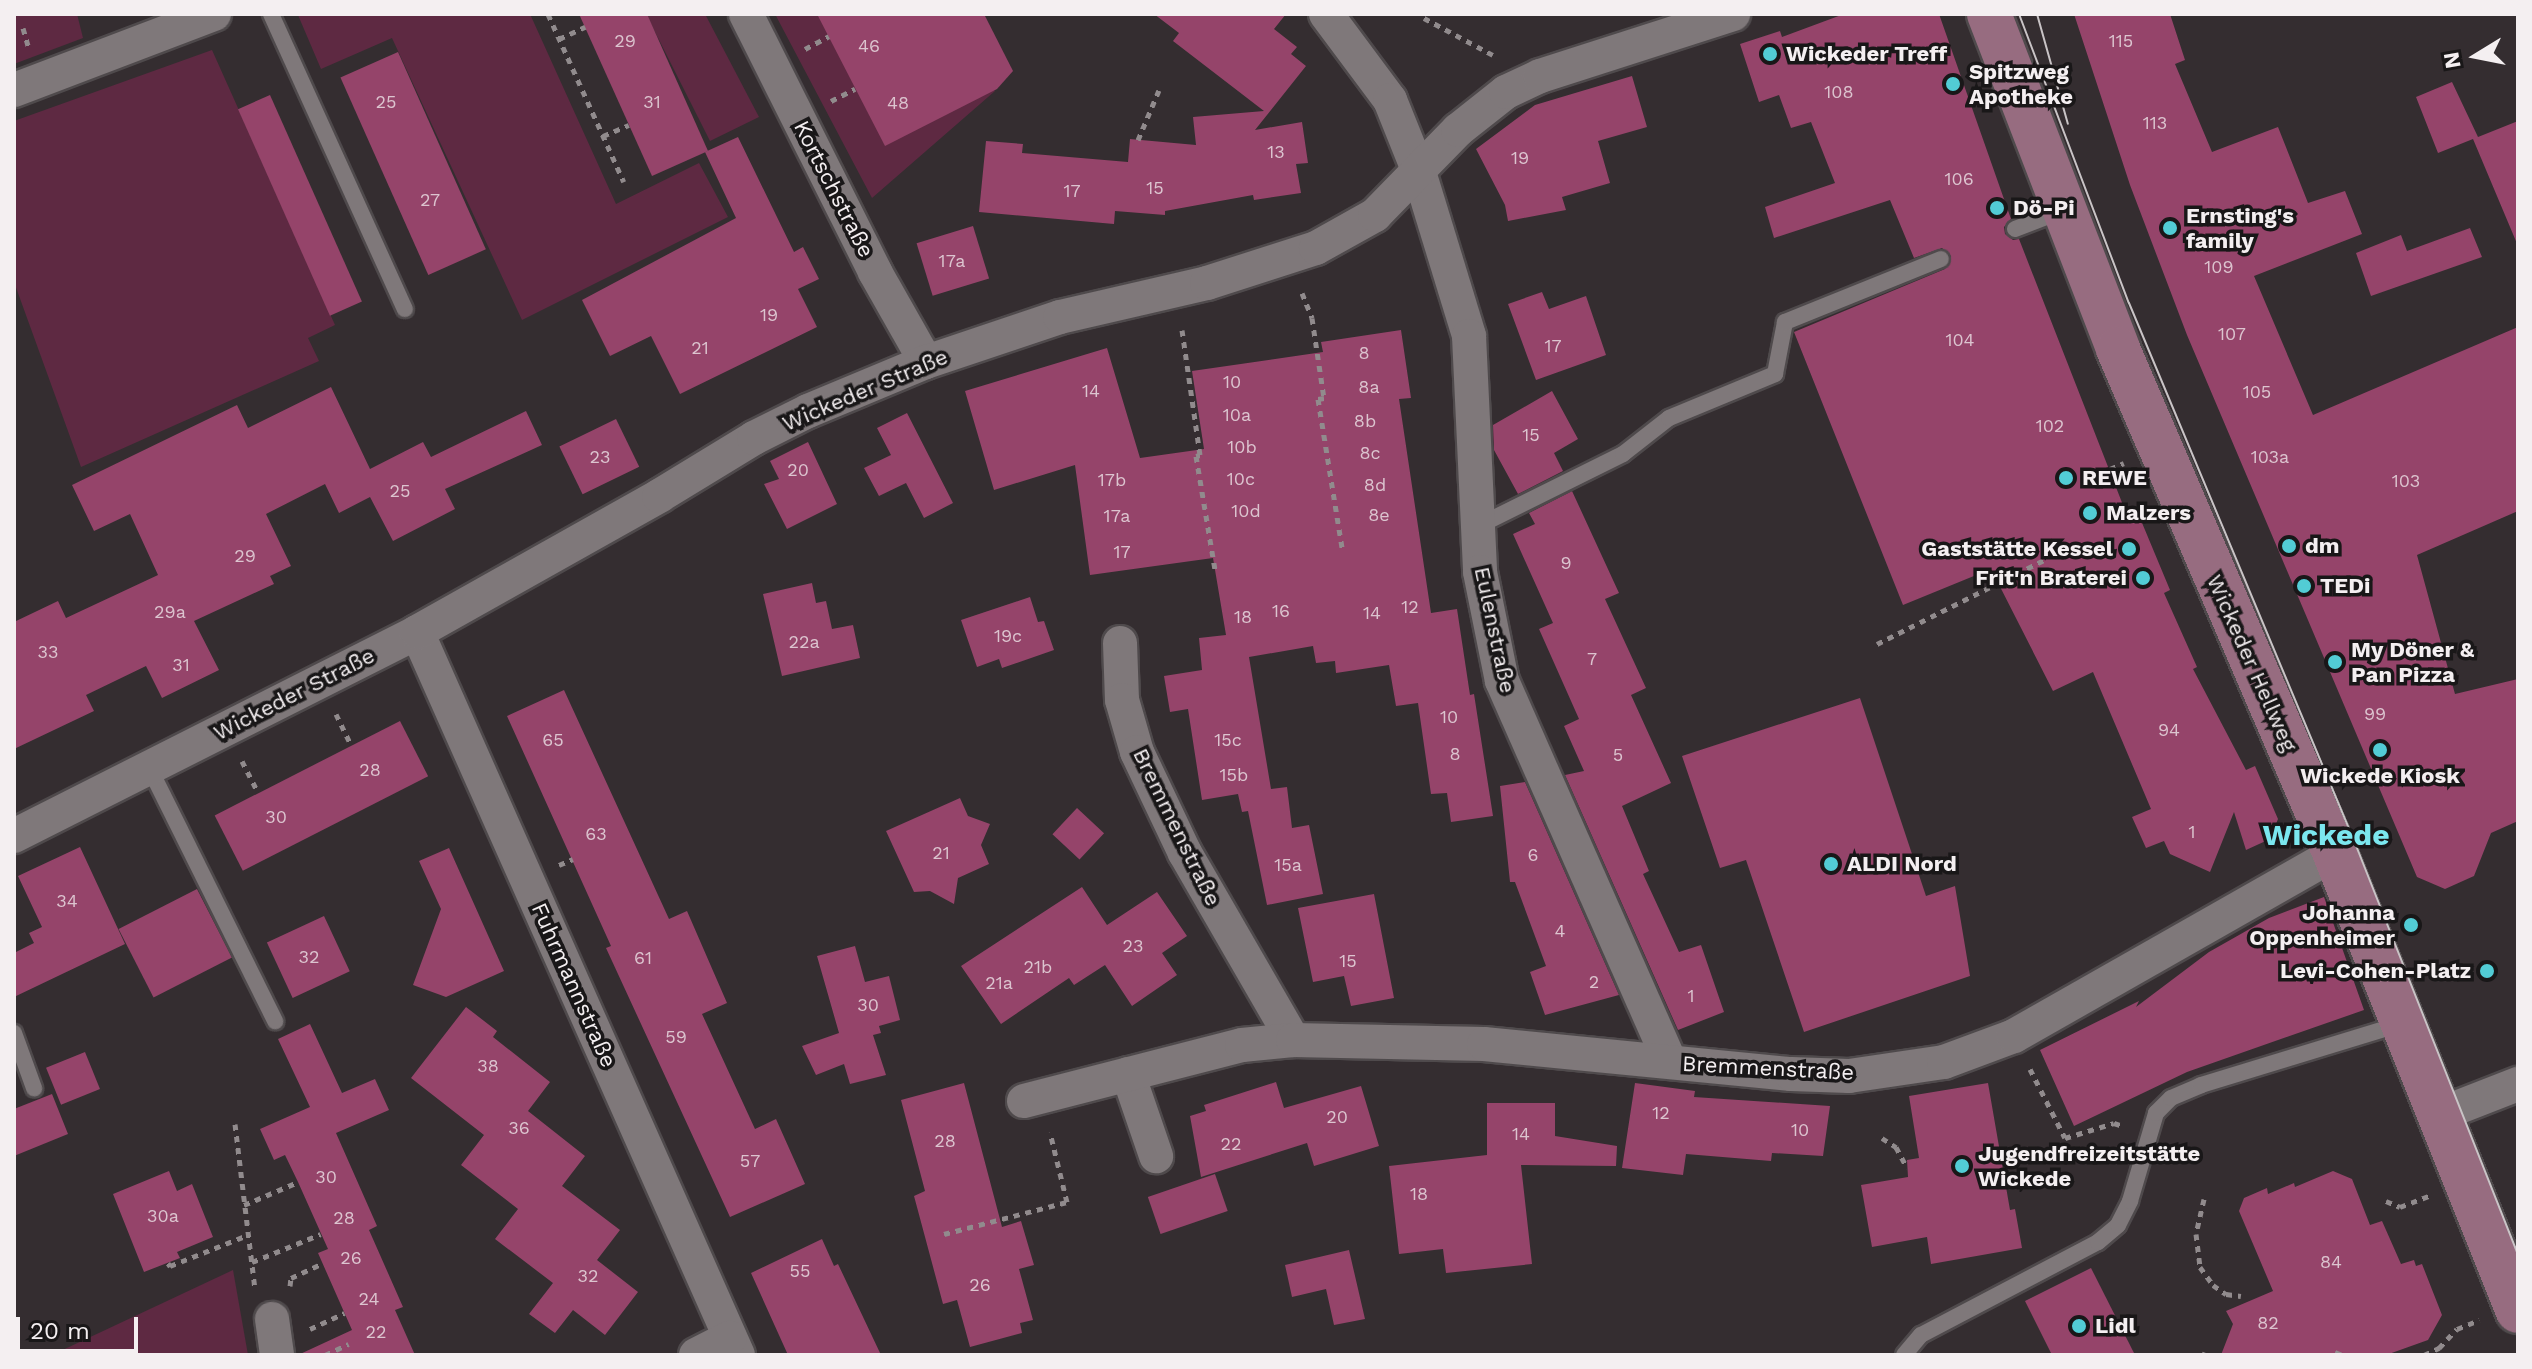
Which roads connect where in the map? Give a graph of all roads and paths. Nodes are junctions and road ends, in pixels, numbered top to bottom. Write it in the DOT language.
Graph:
graph roads {
  1 [pos="214,14"];
  2 [pos="271,14"];
  3 [pos="548,14"];
  4 [pos="746,14"];
  5 [pos="1326,14"];
  6 [pos="1733,14"];
  7 [pos="1989,14"];
  8 [pos="1424,18"];
  9 [pos="585,27"];
  10 [pos="829,36"];
  11 [pos="559,39"];
  12 [pos="799,52"];
  13 [pos="1505,60"];
  14 [pos="855,89"];
  15 [pos="14,90"];
  16 [pos="1159,90"];
  17 [pos="826,104"];
  18 [pos="629,125"];
  19 [pos="603,136"];
  20 [pos="1138,140"];
  21 [pos="1419,172"];
  22 [pos="624,182"];
  23 [pos="2062,211"];
  24 [pos="2015,229"];
  25 [pos="1941,259"];
  26 [pos="1302,293"];
  27 [pos="405,309"];
  28 [pos="1182,330"];
  29 [pos="926,362"];
  30 [pos="2125,463"];
  31 [pos="2110,469"];
  32 [pos="1478,526"];
  33 [pos="1342,548"];
  34 [pos="2044,548"];
  35 [pos="1215,569"];
  36 [pos="417,632"];
  37 [pos="1120,643"];
  38 [pos="1877,644"];
  39 [pos="335,714"];
  40 [pos="351,745"];
  41 [pos="242,761"];
  42 [pos="149,767"];
  43 [pos="258,792"];
  44 [pos="14,836"];
  45 [pos="2335,854"];
  46 [pos="275,1021"];
  47 [pos="2404,1023"];
  48 [pos="14,1033"];
  49 [pos="2014,1036"];
  50 [pos="1293,1040"];
  51 [pos="1670,1062"];
  52 [pos="1128,1074"];
  53 [pos="2518,1084"];
  54 [pos="34,1088"];
  55 [pos="1033,1098"];
  56 [pos="2441,1114"];
  57 [pos="235,1124"];
  58 [pos="2148,1133"];
  59 [pos="1882,1138"];
  60 [pos="1156,1156"];
  61 [pos="1907,1168"];
  62 [pos="298,1182"];
  63 [pos="2434,1195"];
  64 [pos="2204,1199"];
  65 [pos="2386,1201"];
  66 [pos="244,1205"];
  67 [pos="321,1234"];
  68 [pos="944,1234"];
  69 [pos="248,1235"];
  70 [pos="252,1262"];
  71 [pos="168,1263"];
  72 [pos="323,1263"];
  73 [pos="290,1291"];
  74 [pos="2241,1296"];
  75 [pos="263,1306"];
  76 [pos="345,1313"];
  77 [pos="2499,1315"];
  78 [pos="306,1330"];
  79 [pos="349,1344"];
  80 [pos="734,1346"];
  81 [pos="2335,1352"];
  82 [pos="277,1355"];
  83 [pos="325,1355"];
  84 [pos="696,1355"];
  85 [pos="1904,1355"];
  86 [pos="2342,1355"];
  87 [pos="2424,1355"];
  1 -- 15 [label="street"];
  2 -- 27 [label="lane"];
  3 -- 11 [label="path"];
  4 -- 29 [label="street, Kortschstraße"];
  5 -- 21 [label="street, Eulenstraße"];
  6 -- 21 [label="street, Wickeder Straße"];
  7 -- 23 [label="main road, Wickeder Hellweg"];
  8 -- 13 [label="path"];
  9 -- 11 [label="path"];
  10 -- 12 [label="path"];
  11 -- 19 [label="path"];
  14 -- 17 [label="path"];
  16 -- 20 [label="path"];
  18 -- 19 [label="path"];
  19 -- 22 [label="path"];
  21 -- 29 [label="street, Wickeder Straße"];
  21 -- 32 [label="street, Eulenstraße"];
  23 -- 24 [label="lane"];
  23 -- 45 [label="main road, Wickeder Hellweg"];
  25 -- 32 [label="lane"];
  26 -- 33 [label="path"];
  28 -- 35 [label="path"];
  29 -- 36 [label="street, Wickeder Straße"];
  30 -- 31 [label="path"];
  32 -- 51 [label="street, Eulenstraße"];
  34 -- 38 [label="path"];
  36 -- 42 [label="street, Wickeder Straße"];
  36 -- 80 [label="street, Fuhrmannstraße"];
  37 -- 50 [label="street, Bremmenstraße"];
  39 -- 40 [label="path"];
  41 -- 43 [label="path"];
  42 -- 44 [label="street, Wickeder Straße"];
  42 -- 46 [label="lane"];
  45 -- 47 [label="main road, Wickeder Hellweg"];
  45 -- 49 [label="street, Bremmenstraße"];
  47 -- 56 [label="main road, Wickeder Hellweg"];
  47 -- 58 [label="lane"];
  48 -- 54 [label="lane"];
  49 -- 51 [label="street, Bremmenstraße"];
  49 -- 58 [label="path"];
  50 -- 51 [label="street, Bremmenstraße"];
  50 -- 52 [label="street, Bremmenstraße"];
  52 -- 55 [label="street, Bremmenstraße"];
  52 -- 60 [label="street"];
  53 -- 56 [label="street"];
  55 -- 68 [label="path"];
  56 -- 77 [label="main road, Wickeder Hellweg"];
  57 -- 66 [label="path"];
  58 -- 85 [label="lane"];
  59 -- 61 [label="path"];
  62 -- 66 [label="path"];
  63 -- 65 [label="path"];
  64 -- 74 [label="path"];
  66 -- 69 [label="path"];
  67 -- 70 [label="path"];
  69 -- 70 [label="path"];
  69 -- 71 [label="path"];
  70 -- 75 [label="path"];
  72 -- 73 [label="path"];
  75 -- 82 [label="street"];
  76 -- 78 [label="path"];
  77 -- 87 [label="path"];
  79 -- 83 [label="path"];
  80 -- 84 [label="street, Fuhrmannstraße"];
  81 -- 86 [label="path"];
}
